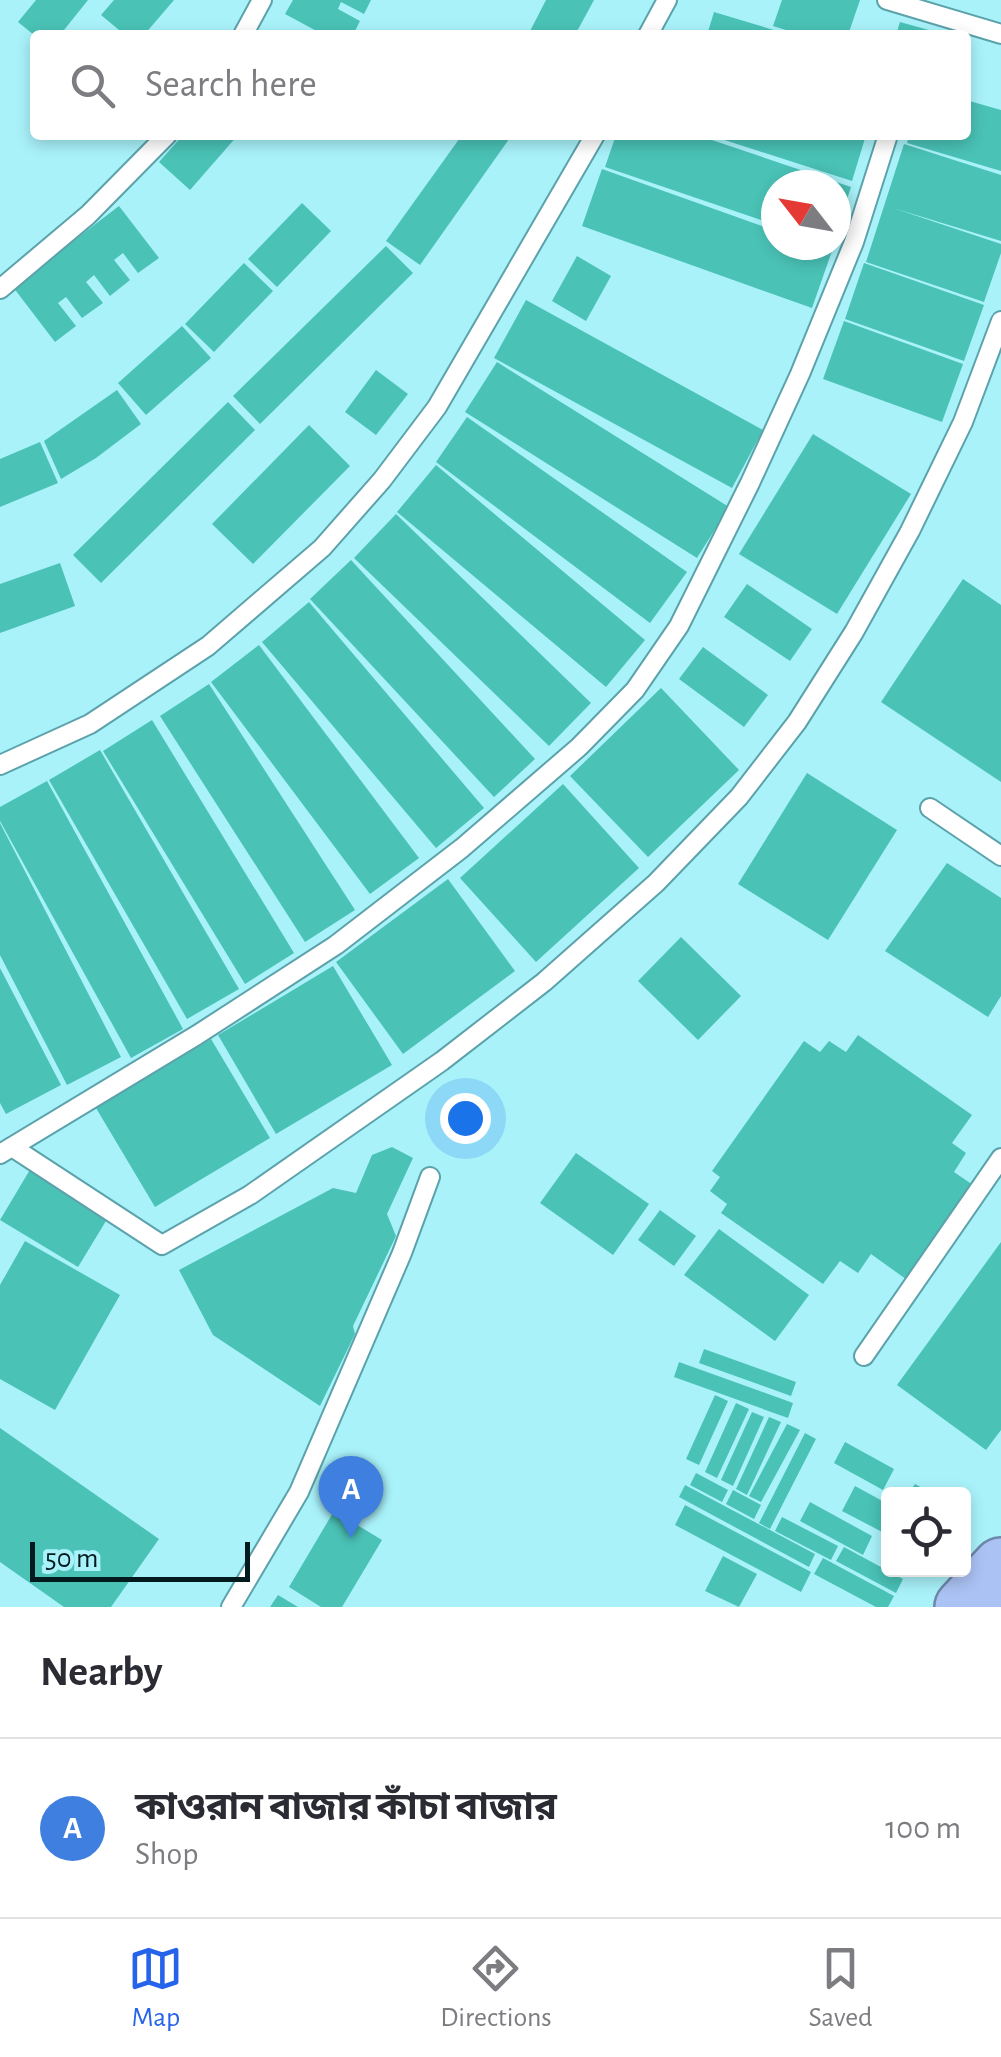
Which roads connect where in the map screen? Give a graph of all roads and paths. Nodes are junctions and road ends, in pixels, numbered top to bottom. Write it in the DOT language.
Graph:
graph roads {
  1 [pos="262,0"];
  2 [pos="667,0"];
  3 [pos="887,0"];
  4 [pos="246,30"];
  5 [pos="651,30"];
  6 [pos="1001,34"];
  7 [pos="163,140"];
  8 [pos="591,140"];
  9 [pos="886,140"];
  10 [pos="0,290"];
  11 [pos="1001,321"];
  12 [pos="0,765"];
  13 [pos="930,808"];
  14 [pos="1001,856"];
  15 [pos="6,1150"];
  16 [pos="1001,1158"];
  17 [pos="430,1176"];
  18 [pos="864,1356"];
  19 [pos="1001,1566"];
  20 [pos="231,1607"];
  21 [pos="963,1607"];
  1 -- 4 [label="lane"];
  2 -- 5 [label="lane"];
  3 -- 6 [label="lane"];
  7 -- 10 [label="lane"];
  8 -- 12 [label="lane"];
  9 -- 15 [label="lane"];
  11 -- 15 [label="lane"];
  13 -- 14 [label="lane"];
  16 -- 18 [label="lane"];
  17 -- 20 [label="lane"];
  19 -- 21 [label="highway"];
}
